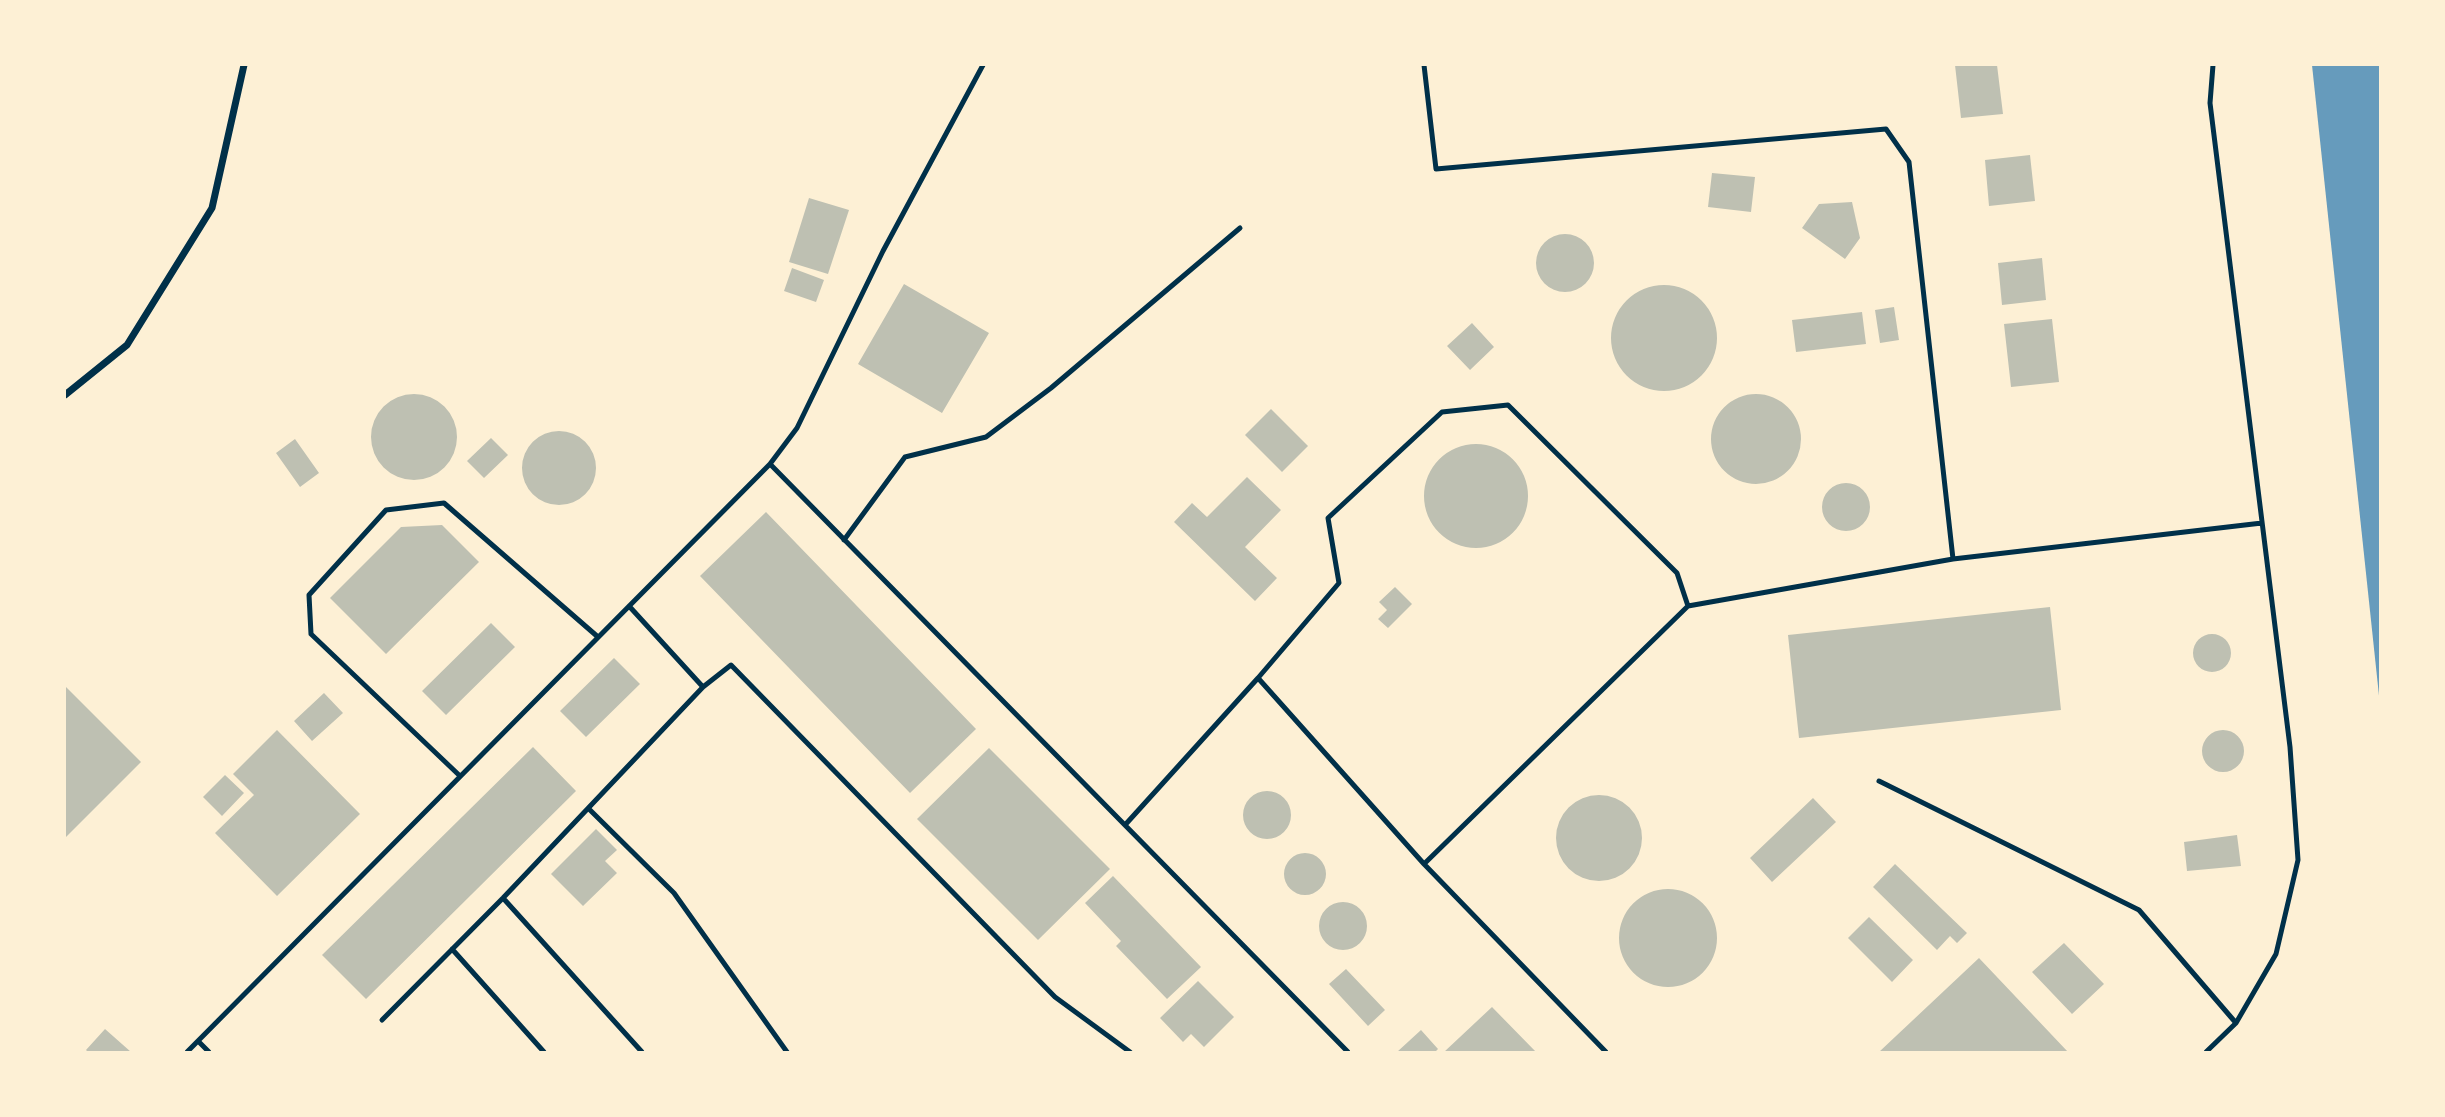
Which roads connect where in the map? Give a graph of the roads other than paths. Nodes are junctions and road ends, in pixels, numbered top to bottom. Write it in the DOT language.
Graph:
graph roads {
  1 [pos="244,65"];
  2 [pos="983,65"];
  3 [pos="1424,65"];
  4 [pos="2213,65"];
  5 [pos="1240,228"];
  6 [pos="65,395"];
  7 [pos="770,464"];
  8 [pos="2262,523"];
  9 [pos="844,540"];
  10 [pos="1953,559"];
  11 [pos="629,606"];
  12 [pos="1688,606"];
  13 [pos="598,637"];
  14 [pos="1258,678"];
  15 [pos="703,687"];
  16 [pos="460,776"];
  17 [pos="1879,781"];
  18 [pos="589,808"];
  19 [pos="1125,825"];
  20 [pos="1424,864"];
  21 [pos="503,898"];
  22 [pos="452,949"];
  23 [pos="382,1020"];
  24 [pos="2236,1023"];
  25 [pos="198,1041"];
  26 [pos="187,1052"];
  27 [pos="209,1052"];
  28 [pos="544,1052"];
  29 [pos="642,1052"];
  30 [pos="787,1052"];
  31 [pos="1130,1052"];
  32 [pos="1348,1052"];
  33 [pos="1606,1052"];
  34 [pos="2206,1052"];
  1 -- 6 [label="street"];
  2 -- 7 [label="lane"];
  3 -- 10 [label="lane"];
  4 -- 8 [label="lane"];
  5 -- 9 [label="lane"];
  7 -- 9 [label="lane"];
  7 -- 11 [label="lane"];
  8 -- 10 [label="lane"];
  8 -- 24 [label="lane"];
  9 -- 19 [label="lane"];
  10 -- 12 [label="lane"];
  11 -- 13 [label="lane"];
  11 -- 15 [label="lane"];
  12 -- 14 [label="lane"];
  12 -- 20 [label="lane"];
  13 -- 16 [label="lane"];
  13 -- 16 [label="lane"];
  14 -- 19 [label="lane"];
  14 -- 20 [label="lane"];
  15 -- 18 [label="lane"];
  15 -- 31 [label="lane"];
  16 -- 25 [label="lane"];
  17 -- 24 [label="lane"];
  18 -- 21 [label="lane"];
  18 -- 30 [label="lane"];
  19 -- 32 [label="lane"];
  20 -- 33 [label="lane"];
  21 -- 22 [label="lane"];
  21 -- 29 [label="lane"];
  22 -- 23 [label="lane"];
  22 -- 28 [label="lane"];
  24 -- 34 [label="lane"];
  25 -- 26 [label="lane"];
  25 -- 27 [label="lane"];
}
